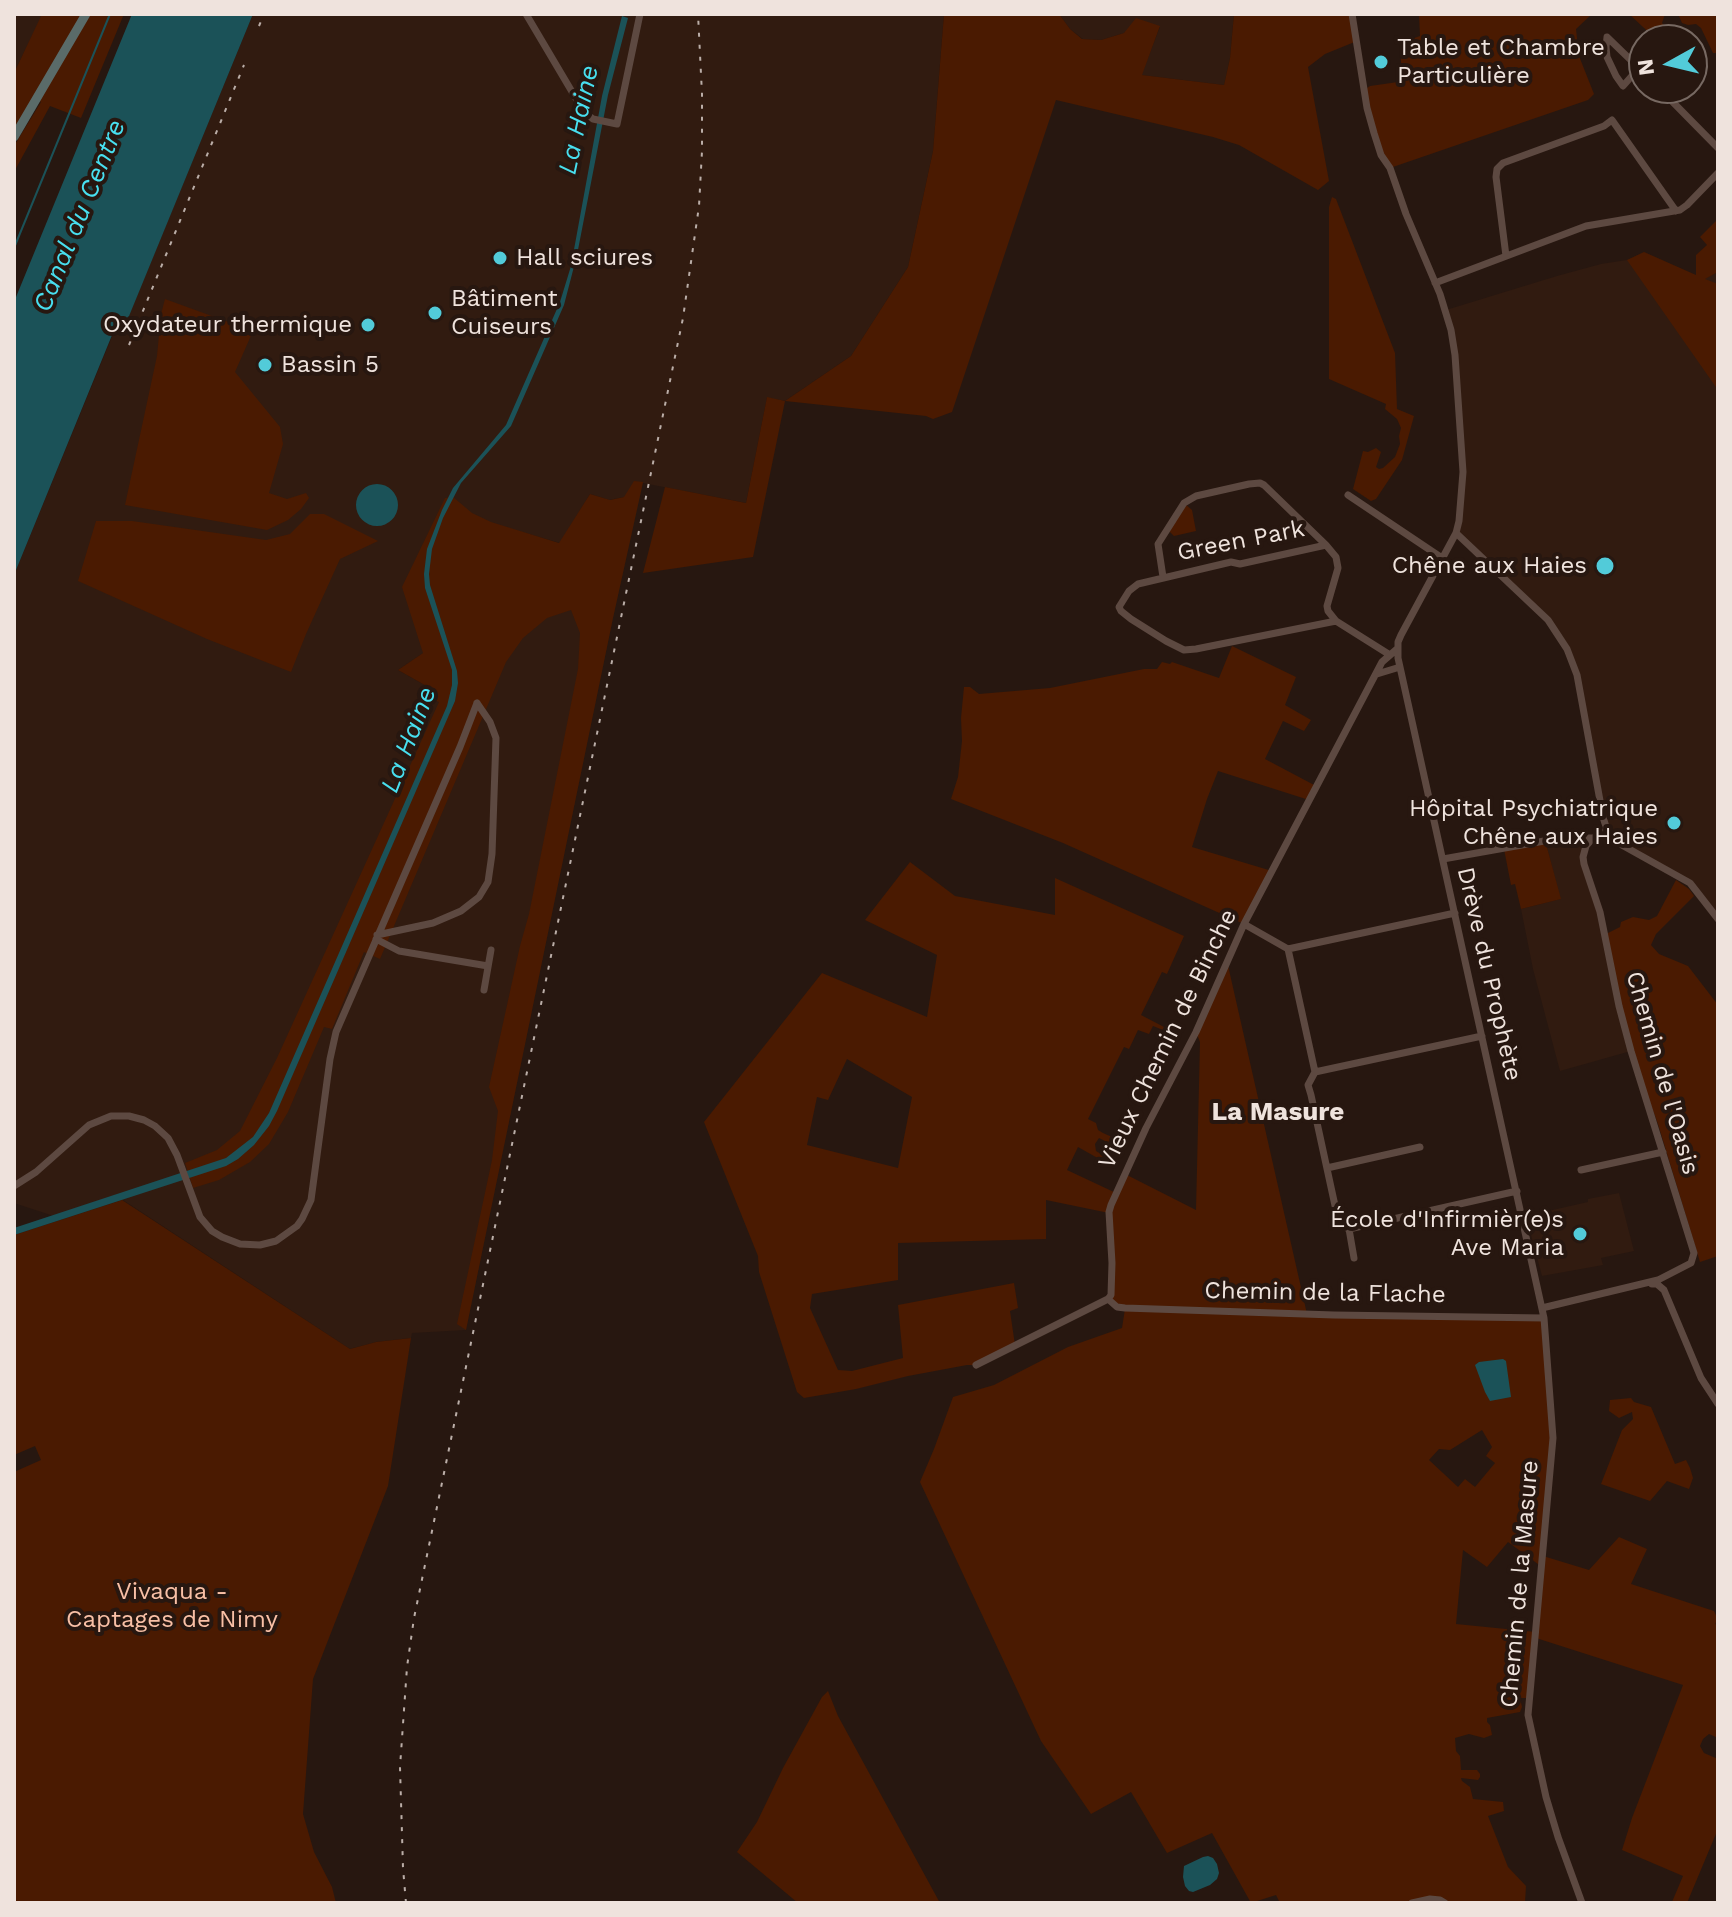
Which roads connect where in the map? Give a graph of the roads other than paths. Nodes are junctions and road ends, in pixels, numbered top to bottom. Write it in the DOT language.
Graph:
graph roads {
  1 [pos="86,14"];
  2 [pos="526,14"];
  3 [pos="640,14"];
  4 [pos="1352,14"];
  5 [pos="1642,70"];
  6 [pos="1675,104"];
  7 [pos="14,137"];
  8 [pos="1718,148"];
  9 [pos="1718,173"];
  10 [pos="1676,211"];
  11 [pos="1506,256"];
  12 [pos="1435,283"];
  13 [pos="1348,495"];
  14 [pos="1456,533"];
  15 [pos="1326,545"];
  16 [pos="1442,558"];
  17 [pos="1163,577"];
  18 [pos="1336,621"];
  19 [pos="1397,649"];
  20 [pos="1390,655"];
  21 [pos="1400,667"];
  22 [pos="1375,675"];
  23 [pos="1607,830"];
  24 [pos="1593,838"];
  25 [pos="1443,859"];
  26 [pos="1455,913"];
  27 [pos="1718,919"];
  28 [pos="1244,924"];
  29 [pos="376,937"];
  30 [pos="1288,949"];
  31 [pos="491,950"];
  32 [pos="488,966"];
  33 [pos="484,990"];
  34 [pos="1482,1036"];
  35 [pos="1315,1072"];
  36 [pos="1420,1147"];
  37 [pos="1663,1152"];
  38 [pos="1327,1168"];
  39 [pos="1581,1170"];
  40 [pos="14,1186"];
  41 [pos="1517,1191"];
  42 [pos="1349,1229"];
  43 [pos="1354,1258"];
  44 [pos="1645,1284"];
  45 [pos="1108,1299"];
  46 [pos="1542,1308"];
  47 [pos="1544,1318"];
  48 [pos="976,1365"];
  49 [pos="1718,1404"];
  50 [pos="1412,1903"];
  51 [pos="1445,1903"];
  52 [pos="1582,1903"];
  1 -- 7 [label="main road"];
  2 -- 3 [label="street"];
  4 -- 12 [label="street, Vieux Chemin de Binche"];
  5 -- 5 [label="street"];
  6 -- 8 [label="street"];
  9 -- 10 [label="street"];
  10 -- 11 [label="street"];
  10 -- 11 [label="street"];
  11 -- 12 [label="street"];
  12 -- 14 [label="street, Vieux Chemin de Binche"];
  13 -- 16 [label="street"];
  14 -- 16 [label="street, Vieux Chemin de Binche"];
  14 -- 23 [label="street"];
  15 -- 17 [label="street, Green Park"];
  15 -- 17 [label="street, Green Park"];
  15 -- 18 [label="street, Green Park"];
  16 -- 19 [label="street, Vieux Chemin de Binche"];
  17 -- 18 [label="street, Green Park"];
  18 -- 20 [label="street"];
  19 -- 20 [label="street, Vieux Chemin de Binche"];
  19 -- 21 [label="street, Drève du Prophète"];
  20 -- 22 [label="street, Vieux Chemin de Binche"];
  21 -- 22 [label="street"];
  21 -- 25 [label="street, Drève du Prophète"];
  22 -- 28 [label="street, Vieux Chemin de Binche"];
  23 -- 24 [label="street"];
  23 -- 27 [label="street"];
  24 -- 25 [label="street"];
  24 -- 37 [label="street, Chemin de l'Oasis"];
  25 -- 26 [label="street, Drève du Prophète"];
  26 -- 30 [label="street"];
  26 -- 34 [label="street, Drève du Prophète"];
  28 -- 30 [label="street"];
  28 -- 45 [label="street, Vieux Chemin de Binche"];
  29 -- 29 [label="street"];
  29 -- 32 [label="street"];
  29 -- 40 [label="street"];
  30 -- 35 [label="street"];
  31 -- 32 [label="street"];
  32 -- 33 [label="street"];
  34 -- 35 [label="street"];
  34 -- 41 [label="street, Drève du Prophète"];
  35 -- 38 [label="street"];
  36 -- 38 [label="street"];
  37 -- 39 [label="street"];
  37 -- 44 [label="street, Chemin de l'Oasis"];
  38 -- 42 [label="street"];
  41 -- 42 [label="street"];
  41 -- 46 [label="street, Drève du Prophète"];
  42 -- 43 [label="street"];
  44 -- 46 [label="street, Chemin de l'Oasis"];
  44 -- 49 [label="street"];
  45 -- 47 [label="street, Chemin de la Flache"];
  45 -- 48 [label="street"];
  46 -- 47 [label="street, Chemin de la Masure"];
  47 -- 52 [label="street, Chemin de la Masure"];
  50 -- 51 [label="street"];
}
